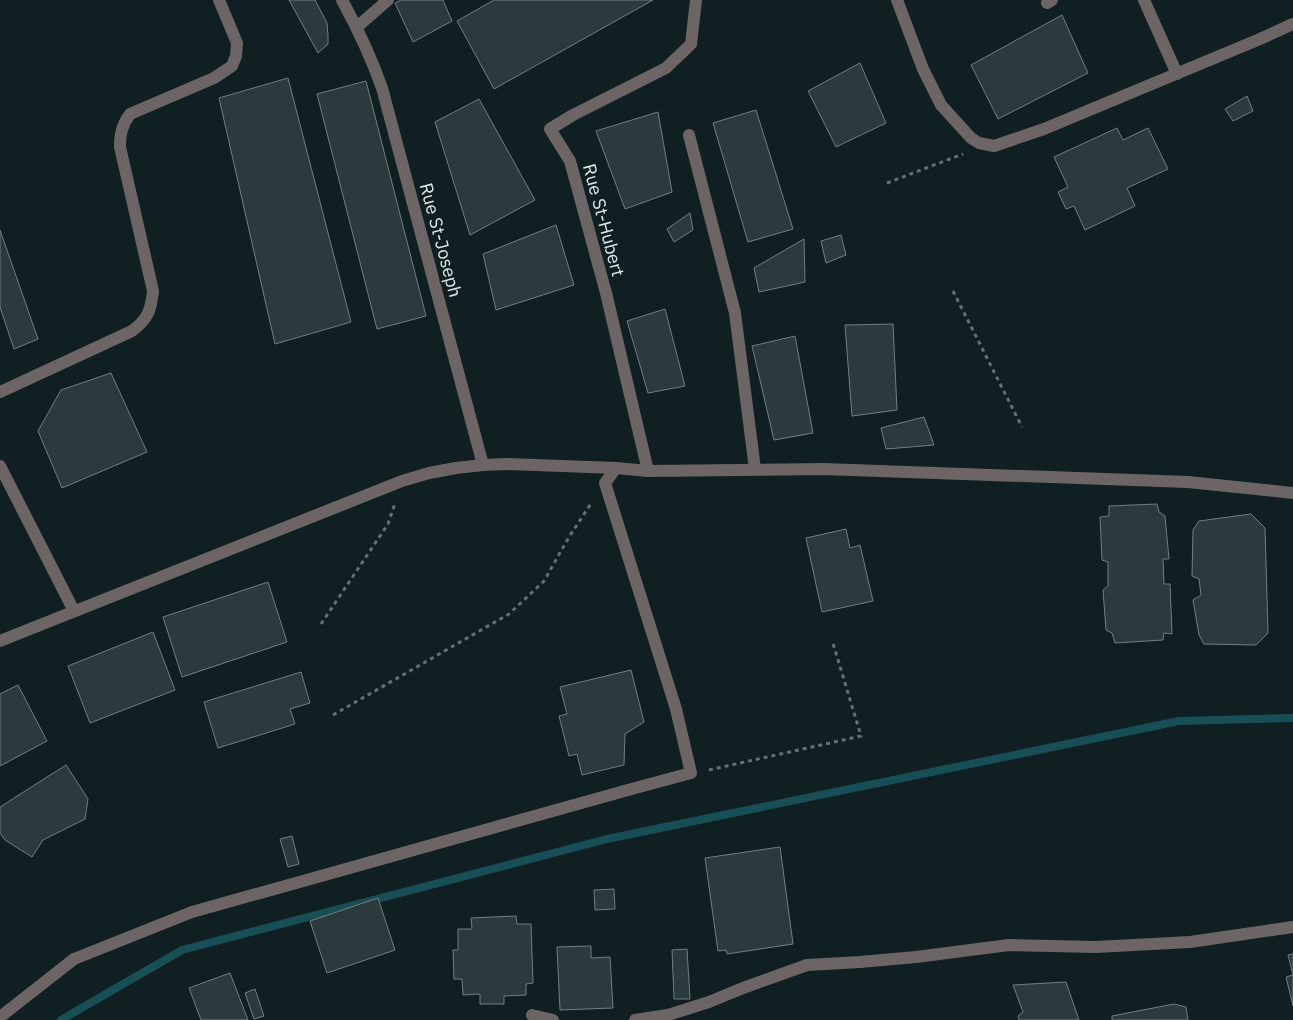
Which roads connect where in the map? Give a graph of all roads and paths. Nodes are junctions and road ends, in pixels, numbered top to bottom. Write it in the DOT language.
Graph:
graph roads {
  1 [pos="220,0"];
  2 [pos="342,0"];
  3 [pos="388,0"];
  4 [pos="696,0"];
  5 [pos="897,0"];
  6 [pos="1144,0"];
  7 [pos="1293,24"];
  8 [pos="357,28"];
  9 [pos="1177,74"];
  10 [pos="689,135"];
  11 [pos="986,144"];
  12 [pos="888,183"];
  13 [pos="953,291"];
  14 [pos="0,392"];
  15 [pos="1022,427"];
  16 [pos="483,465"];
  17 [pos="0,466"];
  18 [pos="616,468"];
  19 [pos="755,469"];
  20 [pos="648,471"];
  21 [pos="402,481"];
  22 [pos="605,483"];
  23 [pos="1293,493"];
  24 [pos="74,611"];
  25 [pos="321,624"];
  26 [pos="832,640"];
  27 [pos="0,641"];
  28 [pos="333,715"];
  29 [pos="691,773"];
  30 [pos="1293,927"];
  31 [pos="532,1015"];
  32 [pos="0,1017"];
  33 [pos="553,1020"];
  34 [pos="635,1020"];
  1 -- 14 [label="street"];
  2 -- 8 [label="street, Rue St-Joseph"];
  3 -- 8 [label="street"];
  4 -- 20 [label="street, Rue St-Hubert"];
  5 -- 11 [label="street"];
  6 -- 9 [label="street"];
  7 -- 9 [label="street"];
  8 -- 16 [label="street, Rue St-Joseph"];
  9 -- 11 [label="street"];
  10 -- 19 [label="street"];
  11 -- 12 [label="path"];
  13 -- 15 [label="path"];
  16 -- 18 [label="street"];
  16 -- 21 [label="street"];
  17 -- 24 [label="street"];
  18 -- 20 [label="street"];
  18 -- 22 [label="street"];
  19 -- 20 [label="street"];
  19 -- 23 [label="street"];
  21 -- 24 [label="street"];
  21 -- 25 [label="path"];
  22 -- 28 [label="path"];
  22 -- 29 [label="street"];
  24 -- 27 [label="street"];
  26 -- 29 [label="path"];
  29 -- 32 [label="street"];
  30 -- 34 [label="street"];
  31 -- 33 [label="street"];
}
